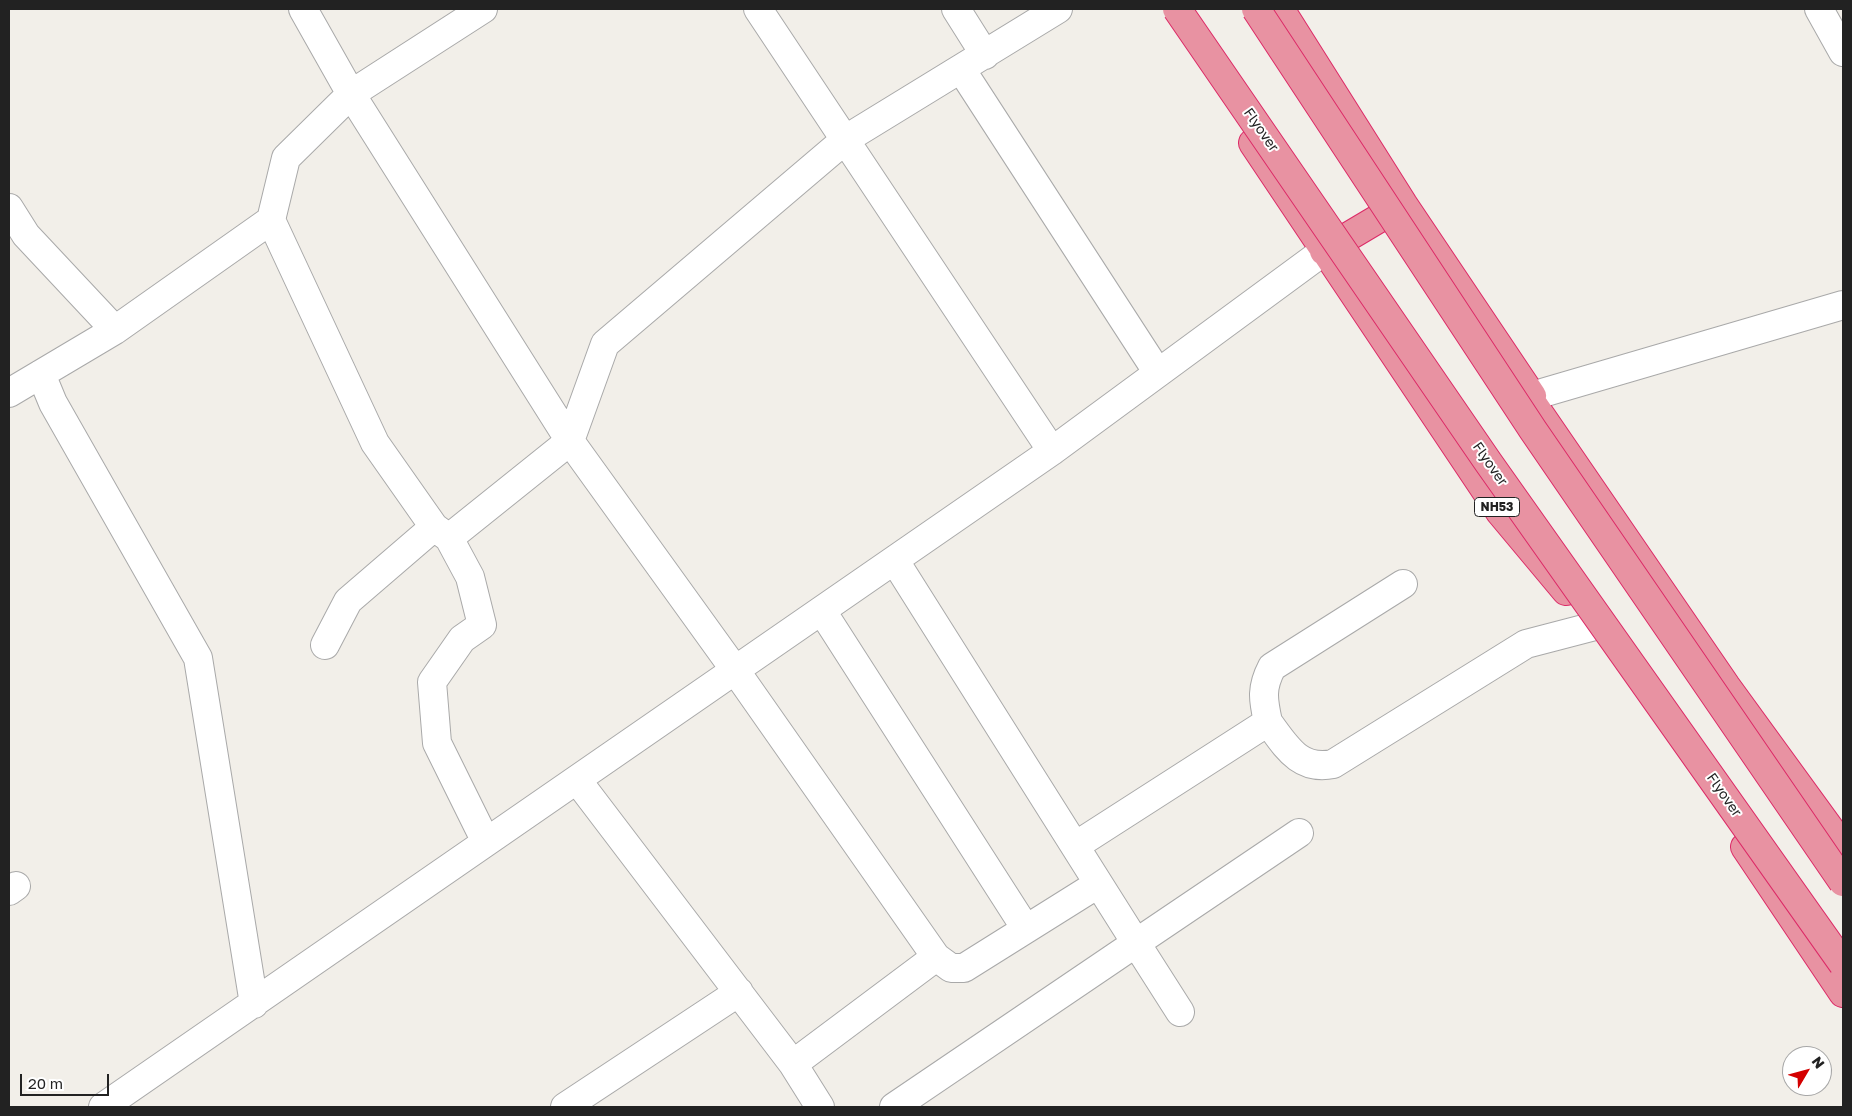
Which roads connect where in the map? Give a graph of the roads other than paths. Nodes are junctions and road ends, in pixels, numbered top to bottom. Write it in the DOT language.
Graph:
graph roads {
  1 [pos="303,9"];
  2 [pos="482,9"];
  3 [pos="758,9"];
  4 [pos="956,9"];
  5 [pos="1058,9"];
  6 [pos="1165,9"];
  7 [pos="1177,9"];
  8 [pos="1256,9"];
  9 [pos="1280,9"];
  10 [pos="1819,9"];
  11 [pos="1843,52"];
  12 [pos="985,55"];
  13 [pos="961,69"];
  14 [pos="351,94"];
  15 [pos="846,139"];
  16 [pos="1403,204"];
  17 [pos="9,208"];
  18 [pos="271,220"];
  19 [pos="1324,250"];
  20 [pos="1843,305"];
  21 [pos="115,330"];
  22 [pos="1158,373"];
  23 [pos="40,374"];
  24 [pos="9,393"];
  25 [pos="1532,396"];
  26 [pos="570,441"];
  27 [pos="1052,451"];
  28 [pos="442,533"];
  29 [pos="895,561"];
  30 [pos="1402,584"];
  31 [pos="822,611"];
  32 [pos="1595,626"];
  33 [pos="325,645"];
  34 [pos="735,670"];
  35 [pos="1268,722"];
  36 [pos="577,780"];
  37 [pos="1299,833"];
  38 [pos="486,842"];
  39 [pos="1076,846"];
  40 [pos="1843,847"];
  41 [pos="1843,882"];
  42 [pos="1098,884"];
  43 [pos="1026,929"];
  44 [pos="1136,943"];
  45 [pos="936,957"];
  46 [pos="1843,964"];
  47 [pos="739,992"];
  48 [pos="1843,993"];
  49 [pos="254,1004"];
  50 [pos="1180,1012"];
  51 [pos="793,1064"];
  52 [pos="114,1104"];
  53 [pos="565,1107"];
  54 [pos="820,1107"];
  55 [pos="894,1107"];
  1 -- 14 [label="street"];
  2 -- 14 [label="street"];
  3 -- 15 [label="street"];
  4 -- 12 [label="street"];
  5 -- 12 [label="street"];
  6 -- 19 [label="highway, NH53"];
  7 -- 46 [label="highway, Flyover / NH53, bridge"];
  8 -- 41 [label="highway, bridge"];
  9 -- 16 [label="highway"];
  10 -- 11 [label="street"];
  12 -- 13 [label="street"];
  13 -- 15 [label="street"];
  13 -- 22 [label="street"];
  14 -- 18 [label="street"];
  14 -- 26 [label="street"];
  15 -- 26 [label="street"];
  15 -- 27 [label="street"];
  16 -- 19 [label="highway"];
  16 -- 25 [label="highway"];
  17 -- 21 [label="street"];
  18 -- 21 [label="street"];
  18 -- 28 [label="street"];
  19 -- 22 [label="street"];
  19 -- 32 [label="highway, NH53"];
  20 -- 25 [label="street"];
  21 -- 23 [label="street"];
  22 -- 27 [label="street"];
  23 -- 24 [label="street"];
  23 -- 49 [label="street"];
  25 -- 40 [label="highway"];
  26 -- 28 [label="street"];
  26 -- 34 [label="street"];
  27 -- 29 [label="street"];
  28 -- 33 [label="street"];
  28 -- 38 [label="street"];
  29 -- 31 [label="street"];
  29 -- 39 [label="street"];
  30 -- 35 [label="street"];
  31 -- 34 [label="street"];
  31 -- 43 [label="street"];
  32 -- 35 [label="street"];
  32 -- 48 [label="highway, NH53"];
  34 -- 36 [label="street"];
  34 -- 45 [label="street"];
  35 -- 39 [label="street"];
  36 -- 38 [label="street"];
  36 -- 47 [label="street"];
  37 -- 44 [label="street"];
  38 -- 49 [label="street"];
  39 -- 42 [label="street"];
  42 -- 43 [label="street"];
  42 -- 44 [label="street"];
  43 -- 45 [label="street"];
  44 -- 50 [label="street"];
  44 -- 55 [label="street"];
  45 -- 51 [label="street"];
  47 -- 51 [label="street"];
  47 -- 53 [label="street"];
  49 -- 52 [label="street"];
  51 -- 54 [label="street"];
}
